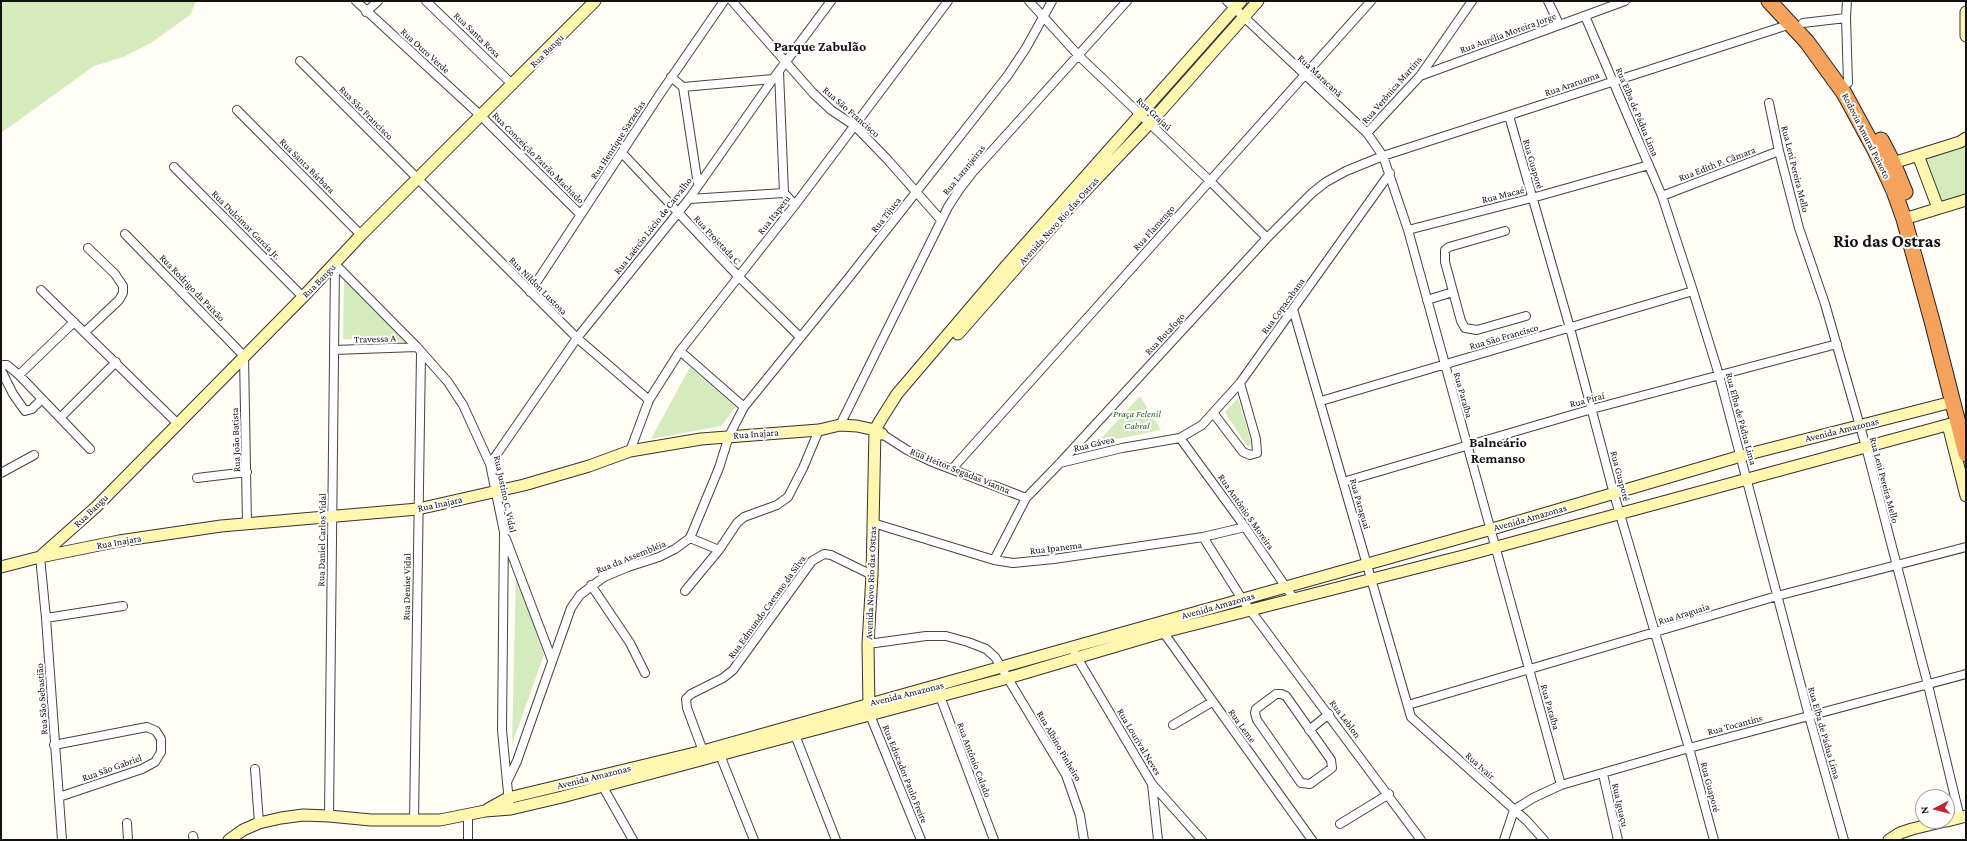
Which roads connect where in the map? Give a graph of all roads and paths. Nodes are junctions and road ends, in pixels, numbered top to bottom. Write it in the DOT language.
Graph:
graph roads {
  1 [pos="356,1"];
  2 [pos="378,1"];
  3 [pos="426,1"];
  4 [pos="724,1"];
  5 [pos="732,1"];
  6 [pos="832,1"];
  7 [pos="948,1"];
  8 [pos="1029,1"];
  9 [pos="1052,1"];
  10 [pos="1127,1"];
  11 [pos="1258,1"];
  12 [pos="1371,1"];
  13 [pos="1472,1"];
  14 [pos="1548,1"];
  15 [pos="1625,1"];
  16 [pos="1769,1"];
  17 [pos="1782,1"];
  18 [pos="1847,1"];
  19 [pos="592,2"];
  20 [pos="1234,3"];
  21 [pos="366,12"];
  22 [pos="1966,12"];
  23 [pos="1585,16"];
  24 [pos="1043,17"];
  25 [pos="1243,17"];
  26 [pos="1846,18"];
  27 [pos="1559,24"];
  28 [pos="1797,24"];
  29 [pos="1966,36"];
  30 [pos="1079,56"];
  31 [pos="300,61"];
  32 [pos="786,62"];
  33 [pos="1305,75"];
  34 [pos="671,76"];
  35 [pos="776,76"];
  36 [pos="1420,76"];
  37 [pos="1612,81"];
  38 [pos="1848,83"];
  39 [pos="512,85"];
  40 [pos="683,87"];
  41 [pos="1769,103"];
  42 [pos="238,110"];
  43 [pos="1140,114"];
  44 [pos="481,116"];
  45 [pos="1509,116"];
  46 [pos="1150,124"];
  47 [pos="854,126"];
  48 [pos="1367,133"];
  49 [pos="1966,138"];
  50 [pos="1779,151"];
  51 [pos="622,154"];
  52 [pos="1918,155"];
  53 [pos="1384,156"];
  54 [pos="1893,163"];
  55 [pos="1649,165"];
  56 [pos="174,167"];
  57 [pos="1390,173"];
  58 [pos="419,179"];
  59 [pos="1209,180"];
  60 [pos="698,184"];
  61 [pos="917,191"];
  62 [pos="784,193"];
  63 [pos="1662,196"];
  64 [pos="1532,198"];
  65 [pos="689,199"];
  66 [pos="1966,200"];
  67 [pos="795,205"];
  68 [pos="1938,208"];
  69 [pos="678,212"];
  70 [pos="580,214"];
  71 [pos="1908,217"];
  72 [pos="942,220"];
  73 [pos="1408,230"];
  74 [pos="1505,232"];
  75 [pos="125,234"];
  76 [pos="361,235"];
  77 [pos="1267,238"];
  78 [pos="88,248"];
  79 [pos="335,264"];
  80 [pos="738,276"];
  81 [pos="41,290"];
  82 [pos="1693,290"];
  83 [pos="530,292"];
  84 [pos="1453,292"];
  85 [pos="303,297"];
  86 [pos="1427,300"];
  87 [pos="1293,309"];
  88 [pos="1526,316"];
  89 [pos="74,322"];
  90 [pos="1570,328"];
  91 [pos="84,332"];
  92 [pos="577,338"];
  93 [pos="800,338"];
  94 [pos="1837,344"];
  95 [pos="334,350"];
  96 [pos="419,350"];
  97 [pos="680,351"];
  98 [pos="244,356"];
  99 [pos="116,362"];
  100 [pos="1,365"];
  101 [pos="1444,365"];
  102 [pos="1,370"];
  103 [pos="19,375"];
  104 [pos="1719,375"];
  105 [pos="1240,383"];
  106 [pos="42,399"];
  107 [pos="649,400"];
  108 [pos="1321,401"];
  109 [pos="1952,402"];
  110 [pos="744,407"];
  111 [pos="1592,409"];
  112 [pos="1214,414"];
  113 [pos="60,418"];
  114 [pos="1957,423"];
  115 [pos="177,424"];
  116 [pos="840,425"];
  117 [pos="1860,425"];
  118 [pos="819,430"];
  119 [pos="879,432"];
  120 [pos="729,436"];
  121 [pos="1180,438"];
  122 [pos="1468,444"];
  123 [pos="1866,447"];
  124 [pos="90,448"];
  125 [pos="630,451"];
  126 [pos="1966,454"];
  127 [pos="34,455"];
  128 [pos="1741,456"];
  129 [pos="1060,463"];
  130 [pos="490,464"];
  131 [pos="952,469"];
  132 [pos="247,472"];
  133 [pos="1,473"];
  134 [pos="197,478"];
  135 [pos="1747,480"];
  136 [pos="1344,482"];
  137 [pos="495,492"];
  138 [pos="1614,494"];
  139 [pos="1966,496"];
  140 [pos="1026,498"];
  141 [pos="418,509"];
  142 [pos="1619,513"];
  143 [pos="332,517"];
  144 [pos="247,523"];
  145 [pos="873,523"];
  146 [pos="1245,527"];
  147 [pos="1492,529"];
  148 [pos="504,532"];
  149 [pos="1203,537"];
  150 [pos="690,538"];
  151 [pos="1497,546"];
  152 [pos="1966,547"];
  153 [pos="720,550"];
  154 [pos="40,557"];
  155 [pos="994,560"];
  156 [pos="1366,564"];
  157 [pos="1896,565"];
  158 [pos="1,566"];
  159 [pos="872,575"];
  160 [pos="1371,579"];
  161 [pos="591,585"];
  162 [pos="1287,587"];
  163 [pos="685,591"];
  164 [pos="1777,596"];
  165 [pos="1242,599"];
  166 [pos="1294,599"];
  167 [pos="123,606"];
  168 [pos="1251,611"];
  169 [pos="46,618"];
  170 [pos="1160,628"];
  171 [pos="1655,633"];
  172 [pos="868,644"];
  173 [pos="1072,646"];
  174 [pos="1077,658"];
  175 [pos="552,660"];
  176 [pos="1002,667"];
  177 [pos="1528,668"];
  178 [pos="645,673"];
  179 [pos="1966,674"];
  180 [pos="1008,678"];
  181 [pos="1928,685"];
  182 [pos="938,692"];
  183 [pos="1212,702"];
  184 [pos="868,704"];
  185 [pos="1408,705"];
  186 [pos="1329,714"];
  187 [pos="870,715"];
  188 [pos="1808,716"];
  189 [pos="1173,725"];
  190 [pos="1309,730"];
  191 [pos="795,735"];
  192 [pos="54,744"];
  193 [pos="1689,748"];
  194 [pos="703,751"];
  195 [pos="719,751"];
  196 [pos="255,769"];
  197 [pos="1603,774"];
  198 [pos="507,782"];
  199 [pos="1152,784"];
  200 [pos="1561,785"];
  201 [pos="603,787"];
  202 [pos="1389,794"];
  203 [pos="59,797"];
  204 [pos="510,804"];
  205 [pos="1514,810"];
  206 [pos="468,815"];
  207 [pos="329,816"];
  208 [pos="1963,817"];
  209 [pos="414,821"];
  210 [pos="127,823"];
  211 [pos="259,823"];
  212 [pos="1340,824"];
  213 [pos="1915,828"];
  214 [pos="62,840"];
  215 [pos="128,840"];
  216 [pos="229,840"];
  217 [pos="468,840"];
  218 [pos="633,840"];
  219 [pos="752,840"];
  220 [pos="836,840"];
  221 [pos="921,840"];
  222 [pos="994,840"];
  223 [pos="1084,840"];
  224 [pos="1158,840"];
  225 [pos="1202,840"];
  226 [pos="1312,840"];
  227 [pos="1422,840"];
  228 [pos="1504,840"];
  229 [pos="1544,840"];
  230 [pos="1618,840"];
  231 [pos="1714,840"];
  232 [pos="1844,840"];
  233 [pos="1889,840"];
  1 -- 21 [label="street, Rua Ouro Verde"];
  2 -- 21 [label="street"];
  3 -- 39 [label="street, Rua Santa Rosa"];
  4 -- 34 [label="street, Rua Henrique Sarzedas"];
  5 -- 32 [label="street, Rua São Francisco"];
  6 -- 32 [label="street, Rua Laércio Lúcio de Carvalho"];
  7 -- 47 [label="street, Rua Itaperu"];
  8 -- 24 [label="street, Rua Grajaú"];
  9 -- 24 [label="street, Rua Tijuca"];
  10 -- 30 [label="street, Rua Laranjeiras"];
  11 -- 25 [label="street, Avenida Novo Rio das Ostras"];
  12 -- 33 [label="street, Rua Flamengo"];
  13 -- 36 [label="street, Rua Verônica Martins"];
  14 -- 27 [label="street"];
  15 -- 23 [label="street, Rua Aurélia Moreira Jorge"];
  16 -- 28 [label="highway, Rodovia Amaral Peixoto"];
  17 -- 28 [label="highway, Rodovia Amaral Peixoto"];
  18 -- 26 [label="street"];
  19 -- 39 [label="street, Rua Bangu"];
  20 -- 25 [label="street, Rua Maracanã"];
  20 -- 43 [label="street, Avenida Novo Rio das Ostras"];
  21 -- 44 [label="street, Rua Ouro Verde"];
  22 -- 29 [label="street"];
  23 -- 27 [label="street, Rua Aurélia Moreira Jorge"];
  23 -- 37 [label="street, Rua Elba de Pádua Lima"];
  24 -- 30 [label="street, Rua Grajaú"];
  24 -- 61 [label="street, Rua Tijuca"];
  25 -- 33 [label="street, Rua Maracanã"];
  25 -- 46 [label="street, Avenida Novo Rio das Ostras"];
  26 -- 28 [label="street, Rua Araruama"];
  26 -- 38 [label="street"];
  27 -- 36 [label="street, Rua Aurélia Moreira Jorge"];
  28 -- 37 [label="street, Rua Araruama"];
  28 -- 38 [label="highway, Rodovia Amaral Peixoto"];
  28 -- 71 [label="highway, Rodovia Amaral Peixoto"];
  30 -- 43 [label="street, Rua Grajaú"];
  30 -- 72 [label="street, Rua Laranjeiras"];
  31 -- 58 [label="street, Rua São Francisco"];
  32 -- 35 [label="street, Rua Laércio Lúcio de Carvalho"];
  32 -- 47 [label="street, Rua São Francisco"];
  33 -- 48 [label="street, Rua Maracanã"];
  33 -- 59 [label="street, Rua Flamengo"];
  34 -- 40 [label="street"];
  34 -- 51 [label="street, Rua Henrique Sarzedas"];
  35 -- 40 [label="street"];
  35 -- 60 [label="street, Rua Laércio Lúcio de Carvalho"];
  35 -- 62 [label="street"];
  36 -- 48 [label="street, Rua Verônica Martins"];
  37 -- 45 [label="street, Rua Araruama"];
  37 -- 55 [label="street, Rua Elba de Pádua Lima"];
  38 -- 54 [label="highway, Rodovia Amaral Peixoto"];
  39 -- 44 [label="street, Rua Bangu"];
  40 -- 60 [label="street"];
  41 -- 50 [label="street, Rua Leni Pereira Mello"];
  42 -- 76 [label="street, Rua Santa Bárbara"];
  43 -- 46 [label="street, Rua Grajaú"];
  43 -- 119 [label="street, Avenida Novo Rio das Ostras"];
  44 -- 58 [label="street, Rua Bangu"];
  44 -- 70 [label="street, Rua Conceição Patrão Machado"];
  45 -- 53 [label="street, Rua Araruama"];
  45 -- 64 [label="street, Rua Guaporé"];
  46 -- 59 [label="street, Rua Grajaú"];
  46 -- 119 [label="street, Avenida Novo Rio das Ostras"];
  47 -- 61 [label="street, Rua São Francisco"];
  47 -- 67 [label="street, Rua Itaperu"];
  48 -- 53 [label="street, Rua Maracanã"];
  49 -- 52 [label="street"];
  50 -- 63 [label="street, Rua Edith P. Câmara"];
  50 -- 94 [label="street, Rua Leni Pereira Mello"];
  51 -- 69 [label="street, Rua Projetada C"];
  51 -- 70 [label="street, Rua Henrique Sarzedas"];
  52 -- 54 [label="street"];
  52 -- 68 [label="street"];
  53 -- 57 [label="street, Rua Maracanã"];
  53 -- 77 [label="street, Rua Botafogo"];
  54 -- 71 [label="highway, Rodovia Amaral Peixoto"];
  55 -- 63 [label="street, Rua Elba de Pádua Lima"];
  55 -- 64 [label="street, Rua Macaé"];
  56 -- 85 [label="street, Rua Dulcimar Garcia Jr."];
  57 -- 73 [label="street, Rua Paraíba"];
  57 -- 87 [label="street, Rua Copacabana"];
  58 -- 76 [label="street, Rua Bangu"];
  58 -- 83 [label="street, Rua Nildon Lustosa"];
  59 -- 77 [label="street, Rua Grajaú"];
  59 -- 131 [label="street, Rua Flamengo"];
  60 -- 65 [label="street, Rua Laércio Lúcio de Carvalho"];
  61 -- 72 [label="street, Rua São Francisco"];
  61 -- 93 [label="street, Rua Tijuca"];
  62 -- 65 [label="street"];
  62 -- 67 [label="street"];
  63 -- 82 [label="street, Rua Elba de Pádua Lima"];
  64 -- 73 [label="street, Rua Macaé"];
  64 -- 90 [label="street, Rua Guaporé"];
  65 -- 69 [label="street, Rua Laércio Lúcio de Carvalho"];
  66 -- 68 [label="street"];
  67 -- 80 [label="street, Rua Itaperu"];
  68 -- 71 [label="street"];
  69 -- 80 [label="street, Rua Projetada C"];
  69 -- 92 [label="street, Rua Laércio Lúcio de Carvalho"];
  70 -- 83 [label="street, Rua Henrique Sarzedas"];
  71 -- 109 [label="highway, Rodovia Amaral Peixoto"];
  71 -- 114 [label="highway, Rodovia Amaral Peixoto"];
  72 -- 116 [label="street, Rua Laranjeiras"];
  73 -- 86 [label="street, Rua Paraíba"];
  74 -- 84 [label="street"];
  75 -- 98 [label="street, Rua Rodrigo da Paixão"];
  76 -- 79 [label="street, Rua Bangu"];
  77 -- 129 [label="street, Rua Botafogo"];
  78 -- 91 [label="street"];
  79 -- 85 [label="street, Rua Bangu"];
  79 -- 95 [label="street, Rua Daniel Carlos Vidal"];
  79 -- 96 [label="street, Rua Justino C. Vidal"];
  80 -- 93 [label="street, Rua Projetada C"];
  80 -- 97 [label="street, Rua Itaperu"];
  81 -- 89 [label="street"];
  82 -- 90 [label="street, Rua São Francisco"];
  82 -- 104 [label="street, Rua Elba de Pádua Lima"];
  83 -- 92 [label="street, Rua Nildon Lustosa"];
  84 -- 86 [label="street"];
  84 -- 88 [label="street"];
  85 -- 98 [label="street, Rua Bangu"];
  86 -- 101 [label="street, Rua Paraíba"];
  87 -- 105 [label="street, Rua Copacabana"];
  87 -- 108 [label="street, Rua Paraguai"];
  89 -- 91 [label="street"];
  89 -- 103 [label="street"];
  90 -- 101 [label="street, Rua São Francisco"];
  90 -- 111 [label="street, Rua Guaporé"];
  91 -- 99 [label="street"];
  92 -- 107 [label="street, Rua Nildon Lustosa"];
  92 -- 130 [label="street, Rua Laércio Lúcio de Carvalho"];
  93 -- 110 [label="street, Rua Tijuca"];
  94 -- 104 [label="street, Rua Piraí"];
  94 -- 117 [label="street, Rua Leni Pereira Mello"];
  95 -- 96 [label="street, Travessa A"];
  95 -- 143 [label="street, Rua Daniel Carlos Vidal"];
  96 -- 130 [label="street, Rua Justino C. Vidal"];
  96 -- 141 [label="street, Rua Denise Vidal"];
  97 -- 107 [label="street, Rua Itaperu"];
  97 -- 110 [label="street"];
  98 -- 115 [label="street, Rua Bangu"];
  98 -- 132 [label="street, Rua João Batista"];
  99 -- 113 [label="street"];
  99 -- 115 [label="street"];
  100 -- 103 [label="street"];
  101 -- 108 [label="street, Rua São Francisco"];
  101 -- 122 [label="street, Rua Paraíba"];
  102 -- 106 [label="street"];
  103 -- 106 [label="street"];
  104 -- 111 [label="street, Rua Piraí"];
  104 -- 128 [label="street, Rua Elba de Pádua Lima"];
  105 -- 112 [label="street, Rua Copacabana"];
  105 -- 112 [label="street"];
  106 -- 113 [label="street"];
  107 -- 125 [label="street, Rua Itaperu"];
  108 -- 136 [label="street, Rua Paraguai"];
  109 -- 114 [label="highway, Rodovia Amaral Peixoto"];
  109 -- 117 [label="street, Avenida Amazonas"];
  110 -- 120 [label="street, Rua Tijuca"];
  111 -- 122 [label="street, Rua Piraí"];
  111 -- 138 [label="street, Rua Guaporé"];
  112 -- 121 [label="street, Rua Copacabana"];
  113 -- 124 [label="street"];
  114 -- 123 [label="street, Avenida Amazonas"];
  114 -- 126 [label="highway, Rodovia Amaral Peixoto"];
  114 -- 139 [label="street"];
  115 -- 154 [label="street, Rua Bangu"];
  116 -- 118 [label="street, Rua Inajara"];
  116 -- 119 [label="street, Rua Inajara"];
  117 -- 123 [label="street, Rua Leni Pereira Mello"];
  117 -- 128 [label="street, Avenida Amazonas"];
  118 -- 120 [label="street, Rua Inajara"];
  118 -- 153 [label="street"];
  119 -- 131 [label="street, Rua Heitor Segadas Vianna"];
  119 -- 145 [label="street, Avenida Novo Rio das Ostras"];
  120 -- 125 [label="street, Rua Inajara"];
  120 -- 150 [label="street"];
  121 -- 129 [label="street, Rua Gávea"];
  121 -- 146 [label="street, Rua Antônio S Moreira"];
  122 -- 136 [label="street, Rua Piraí"];
  122 -- 147 [label="street, Rua Paraíba"];
  123 -- 135 [label="street, Avenida Amazonas"];
  123 -- 157 [label="street, Rua Leni Pereira Mello"];
  125 -- 137 [label="street, Rua Inajara"];
  127 -- 133 [label="street"];
  128 -- 135 [label="street, Rua Elba de Pádua Lima"];
  128 -- 138 [label="street, Avenida Amazonas"];
  129 -- 140 [label="street, Rua Botafogo"];
  130 -- 137 [label="street, Rua Justino C. Vidal"];
  131 -- 140 [label="street, Rua Heitor Segadas Vianna"];
  132 -- 134 [label="street"];
  132 -- 144 [label="street, Rua João Batista"];
  135 -- 142 [label="street, Avenida Amazonas"];
  135 -- 164 [label="street, Rua Elba de Pádua Lima"];
  136 -- 156 [label="street, Rua Paraguai"];
  137 -- 141 [label="street, Rua Inajara"];
  137 -- 148 [label="street, Rua Justino C. Vidal"];
  138 -- 142 [label="street, Rua Guaporé"];
  138 -- 147 [label="street, Avenida Amazonas"];
  140 -- 155 [label="street, Rua Botafogo"];
  141 -- 143 [label="street, Rua Inajara"];
  141 -- 209 [label="street, Rua Denise Vidal"];
  142 -- 151 [label="street, Avenida Amazonas"];
  142 -- 171 [label="street, Rua Guaporé"];
  143 -- 144 [label="street, Rua Inajara"];
  143 -- 207 [label="street, Rua Daniel Carlos Vidal"];
  144 -- 154 [label="street, Rua Inajara"];
  145 -- 155 [label="street, Rua Ipanema"];
  145 -- 159 [label="street, Avenida Novo Rio das Ostras"];
  146 -- 149 [label="street, Rua Ipanema"];
  146 -- 162 [label="street, Rua Antônio S Moreira"];
  147 -- 151 [label="street, Rua Paraíba"];
  147 -- 156 [label="street, Avenida Amazonas"];
  148 -- 175 [label="street"];
  148 -- 198 [label="street, Rua Justino C. Vidal"];
  149 -- 155 [label="street, Rua Ipanema"];
  149 -- 165 [label="street"];
  150 -- 153 [label="street"];
  150 -- 161 [label="street, Rua da Assembléia"];
  151 -- 160 [label="street, Avenida Amazonas"];
  151 -- 177 [label="street, Rua Paraíba"];
  152 -- 157 [label="street, Rua Araguaia"];
  153 -- 163 [label="street"];
  154 -- 158 [label="street, Rua Inajara"];
  154 -- 169 [label="street, Rua São Sebastião"];
  156 -- 160 [label="street, Rua Paraguai"];
  156 -- 162 [label="street, Avenida Amazonas"];
  157 -- 164 [label="street, Rua Araguaia"];
  157 -- 181 [label="street, Rua Leni Pereira Mello"];
  159 -- 172 [label="street, Avenida Novo Rio das Ostras"];
  159 -- 194 [label="street, Rua Edmundo Caetano da Silva"];
  160 -- 166 [label="street, Avenida Amazonas"];
  160 -- 185 [label="street, Rua Paraguai"];
  161 -- 175 [label="street, Rua da Assembléia"];
  161 -- 178 [label="street"];
  162 -- 165 [label="street, Avenida Amazonas"];
  162 -- 166 [label="street, Rua Antônio S Moreira"];
  164 -- 171 [label="street, Rua Araguaia"];
  164 -- 188 [label="street, Rua Elba de Pádua Lima"];
  165 -- 168 [label="street, Rua Leblon"];
  165 -- 170 [label="street, Avenida Amazonas"];
  166 -- 168 [label="street, Avenida Amazonas"];
  167 -- 169 [label="street"];
  168 -- 170 [label="street, Avenida Amazonas"];
  168 -- 186 [label="street, Rua Leblon"];
  169 -- 192 [label="street, Rua São Sebastião"];
  170 -- 173 [label="street, Avenida Amazonas"];
  170 -- 174 [label="street, Avenida Amazonas"];
  170 -- 183 [label="street, Rua Leme"];
  171 -- 177 [label="street, Rua Araguaia"];
  171 -- 193 [label="street, Rua Guaporé"];
  172 -- 176 [label="street, Rua Albino Pinheiro"];
  172 -- 184 [label="street, Avenida Novo Rio das Ostras"];
  173 -- 174 [label="street, Rua Lourival Neves"];
  173 -- 176 [label="street, Avenida Amazonas"];
  174 -- 180 [label="street, Avenida Amazonas"];
  174 -- 199 [label="street, Rua Lourival Neves"];
  175 -- 198 [label="street, Rua da Assembléia"];
  176 -- 180 [label="street, Rua Albino Pinheiro"];
  176 -- 182 [label="street, Avenida Amazonas"];
  177 -- 185 [label="street, Rua Araguaia"];
  177 -- 200 [label="street, Rua Paraíba"];
  179 -- 181 [label="street, Rua Tocantins"];
  180 -- 182 [label="street, Avenida Amazonas"];
  180 -- 223 [label="street, Rua Albino Pinheiro"];
  181 -- 188 [label="street, Rua Tocantins"];
  181 -- 208 [label="street, Rua Leni Pereira Mello"];
  182 -- 184 [label="street, Avenida Amazonas"];
  182 -- 187 [label="street, Avenida Amazonas"];
  182 -- 222 [label="street, Rua Antônio Calado"];
  183 -- 189 [label="street"];
  183 -- 226 [label="street, Rua Leme"];
  184 -- 187 [label="street, Avenida Novo Rio das Ostras"];
  184 -- 195 [label="street, Avenida Amazonas"];
  185 -- 205 [label="street, Rua Ivair"];
  186 -- 190 [label="street"];
  186 -- 202 [label="street, Rua Leblon"];
  187 -- 191 [label="street, Avenida Amazonas"];
  187 -- 221 [label="street, Rua Educador Paulo Freire"];
  188 -- 193 [label="street, Rua Tocantins"];
  188 -- 232 [label="street, Rua Elba de Pádua Lima"];
  190 -- 190 [label="street"];
  191 -- 195 [label="street, Avenida Amazonas"];
  191 -- 220 [label="street"];
  192 -- 203 [label="street, Rua São Sebastião"];
  192 -- 203 [label="street, Rua São Gabriel"];
  193 -- 197 [label="street, Rua Tocantins"];
  193 -- 231 [label="street, Rua Guaporé"];
  194 -- 195 [label="street, Avenida Amazonas"];
  194 -- 204 [label="street, Avenida Amazonas"];
  195 -- 201 [label="street, Avenida Amazonas"];
  195 -- 219 [label="street"];
  196 -- 211 [label="street"];
  197 -- 200 [label="street, Rua Tocantins"];
  197 -- 230 [label="street, Rua Iguaçu"];
  198 -- 204 [label="street, Rua da Assembléia"];
  199 -- 224 [label="street"];
  199 -- 225 [label="street, Rua Lourival Neves"];
  200 -- 205 [label="street, Rua Tocantins"];
  201 -- 204 [label="street, Avenida Amazonas"];
  201 -- 218 [label="street"];
  202 -- 212 [label="street"];
  202 -- 227 [label="street, Rua Leblon"];
  203 -- 214 [label="street, Rua São Sebastião"];
  204 -- 206 [label="street, Avenida Amazonas"];
  205 -- 228 [label="street"];
  205 -- 229 [label="street, Rua Ivair"];
  206 -- 209 [label="street, Avenida Amazonas"];
  206 -- 217 [label="street"];
  207 -- 209 [label="street, Avenida Amazonas"];
  207 -- 211 [label="street, Avenida Amazonas"];
  210 -- 215 [label="street"];
  211 -- 216 [label="street, Avenida Amazonas"];
  213 -- 233 [label="street"];
}
